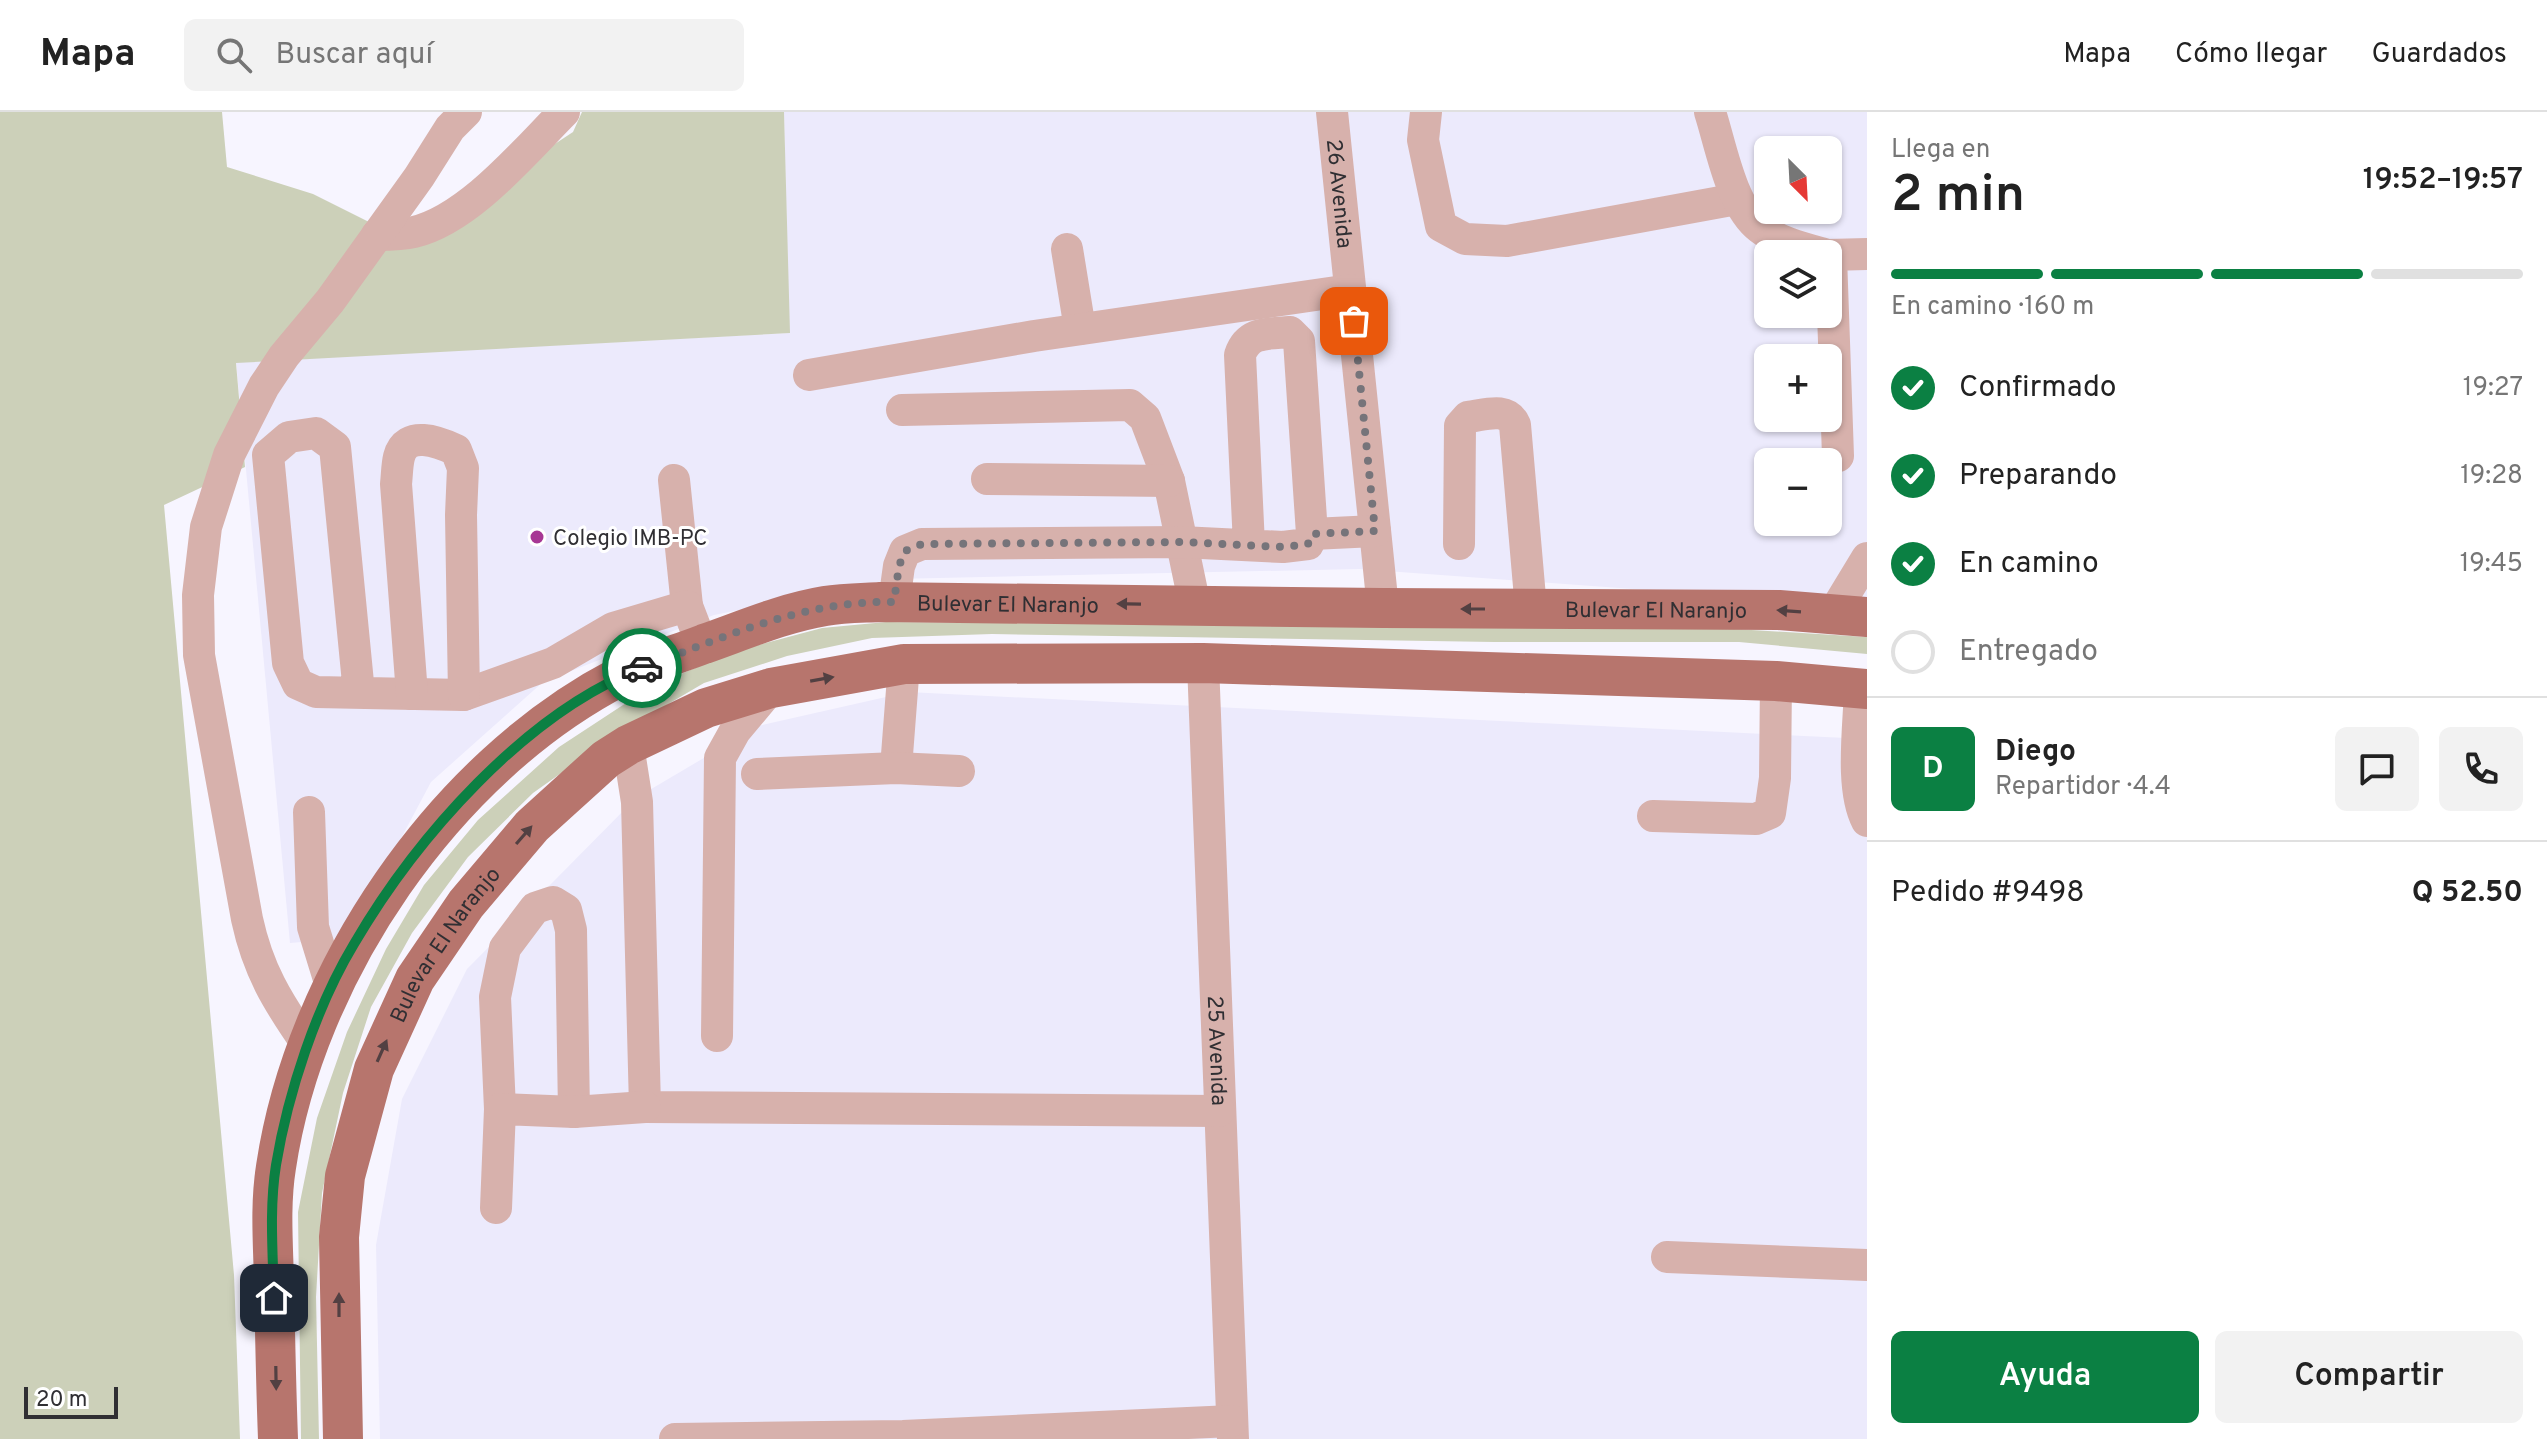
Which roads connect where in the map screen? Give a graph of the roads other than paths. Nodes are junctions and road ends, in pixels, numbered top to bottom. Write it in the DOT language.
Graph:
graph roads {
  1 [pos="564,112"];
  2 [pos="1332,112"];
  3 [pos="1426,112"];
  4 [pos="1710,112"];
  5 [pos="455,117"];
  6 [pos="1737,199"];
  7 [pos="377,235"];
  8 [pos="1783,240"];
  9 [pos="1067,249"];
  10 [pos="1867,254"];
  11 [pos="1842,255"];
  12 [pos="1350,290"];
  13 [pos="1832,328"];
  14 [pos="1080,329"];
  15 [pos="809,375"];
  16 [pos="902,410"];
  17 [pos="1838,448"];
  18 [pos="987,479"];
  19 [pos="674,480"];
  20 [pos="1169,481"];
  21 [pos="1375,531"];
  22 [pos="1312,534"];
  23 [pos="1181,542"];
  24 [pos="1459,544"];
  25 [pos="1249,545"];
  26 [pos="1867,558"];
  27 [pos="894,602"];
  28 [pos="687,606"];
  29 [pos="1195,606"];
  30 [pos="1383,608"];
  31 [pos="1531,609"];
  32 [pos="1850,616"];
  33 [pos="702,645"];
  34 [pos="1203,663"];
  35 [pos="904,664"];
  36 [pos="1776,681"];
  37 [pos="771,688"];
  38 [pos="1863,689"];
  39 [pos="359,693"];
  40 [pos="412,694"];
  41 [pos="464,695"];
  42 [pos="628,745"];
  43 [pos="896,768"];
  44 [pos="959,771"];
  45 [pos="757,774"];
  46 [pos="309,812"];
  47 [pos="1653,816"];
  48 [pos="1867,821"];
  49 [pos="332,989"];
  50 [pos="717,1036"];
  51 [pos="307,1044"];
  52 [pos="645,1107"];
  53 [pos="500,1109"];
  54 [pos="1219,1111"];
  55 [pos="574,1112"];
  56 [pos="496,1208"];
  57 [pos="1667,1257"];
  58 [pos="1867,1265"];
  59 [pos="1232,1430"];
  60 [pos="343,1438"];
  61 [pos="278,1439"];
  62 [pos="675,1439"];
  1 -- 7 [label="street"];
  2 -- 12 [label="street, 26 Avenida"];
  3 -- 6 [label="street"];
  4 -- 6 [label="street"];
  5 -- 7 [label="street"];
  6 -- 8 [label="street"];
  7 -- 51 [label="street"];
  9 -- 14 [label="street"];
  10 -- 11 [label="street"];
  12 -- 14 [label="street"];
  12 -- 21 [label="street, 26 Avenida"];
  13 -- 17 [label="street"];
  14 -- 15 [label="street"];
  16 -- 20 [label="street"];
  18 -- 20 [label="street"];
  19 -- 28 [label="street"];
  20 -- 23 [label="street"];
  21 -- 22 [label="street"];
  21 -- 30 [label="street, 26 Avenida"];
  22 -- 25 [label="street"];
  22 -- 25 [label="street"];
  23 -- 25 [label="street"];
  23 -- 27 [label="street"];
  23 -- 29 [label="street"];
  24 -- 31 [label="street"];
  26 -- 32 [label="street"];
  29 -- 27 [label="main road, Bulevar El Naranjo, one-way"];
  27 -- 33 [label="main road, Bulevar El Naranjo"];
  28 -- 33 [label="street"];
  28 -- 41 [label="street"];
  29 -- 30 [label="main road, Bulevar El Naranjo"];
  31 -- 30 [label="main road, Bulevar El Naranjo, one-way"];
  32 -- 31 [label="main road, Bulevar El Naranjo, one-way"];
  33 -- 49 [label="main road, Bulevar El Naranjo"];
  34 -- 35 [label="main road, Bulevar El Naranjo"];
  34 -- 36 [label="main road, Bulevar El Naranjo"];
  34 -- 54 [label="street, 25 Avenida"];
  37 -- 35 [label="main road, Bulevar El Naranjo, one-way"];
  35 -- 43 [label="street"];
  36 -- 38 [label="main road, Bulevar El Naranjo"];
  36 -- 47 [label="street"];
  37 -- 42 [label="main road, Bulevar El Naranjo"];
  37 -- 50 [label="street"];
  38 -- 48 [label="street"];
  39 -- 39 [label="street"];
  39 -- 40 [label="street"];
  40 -- 41 [label="street"];
  40 -- 41 [label="street"];
  42 -- 52 [label="street"];
  60 -- 42 [label="main road, Bulevar El Naranjo, one-way"];
  43 -- 44 [label="street"];
  43 -- 45 [label="street"];
  46 -- 49 [label="street"];
  49 -- 51 [label="main road, Bulevar El Naranjo"];
  51 -- 61 [label="main road, Bulevar El Naranjo, one-way"];
  52 -- 54 [label="street"];
  52 -- 55 [label="street"];
  53 -- 55 [label="street"];
  53 -- 55 [label="street"];
  53 -- 56 [label="street"];
  54 -- 59 [label="street, 25 Avenida"];
  57 -- 58 [label="street"];
  59 -- 62 [label="street"];
}
